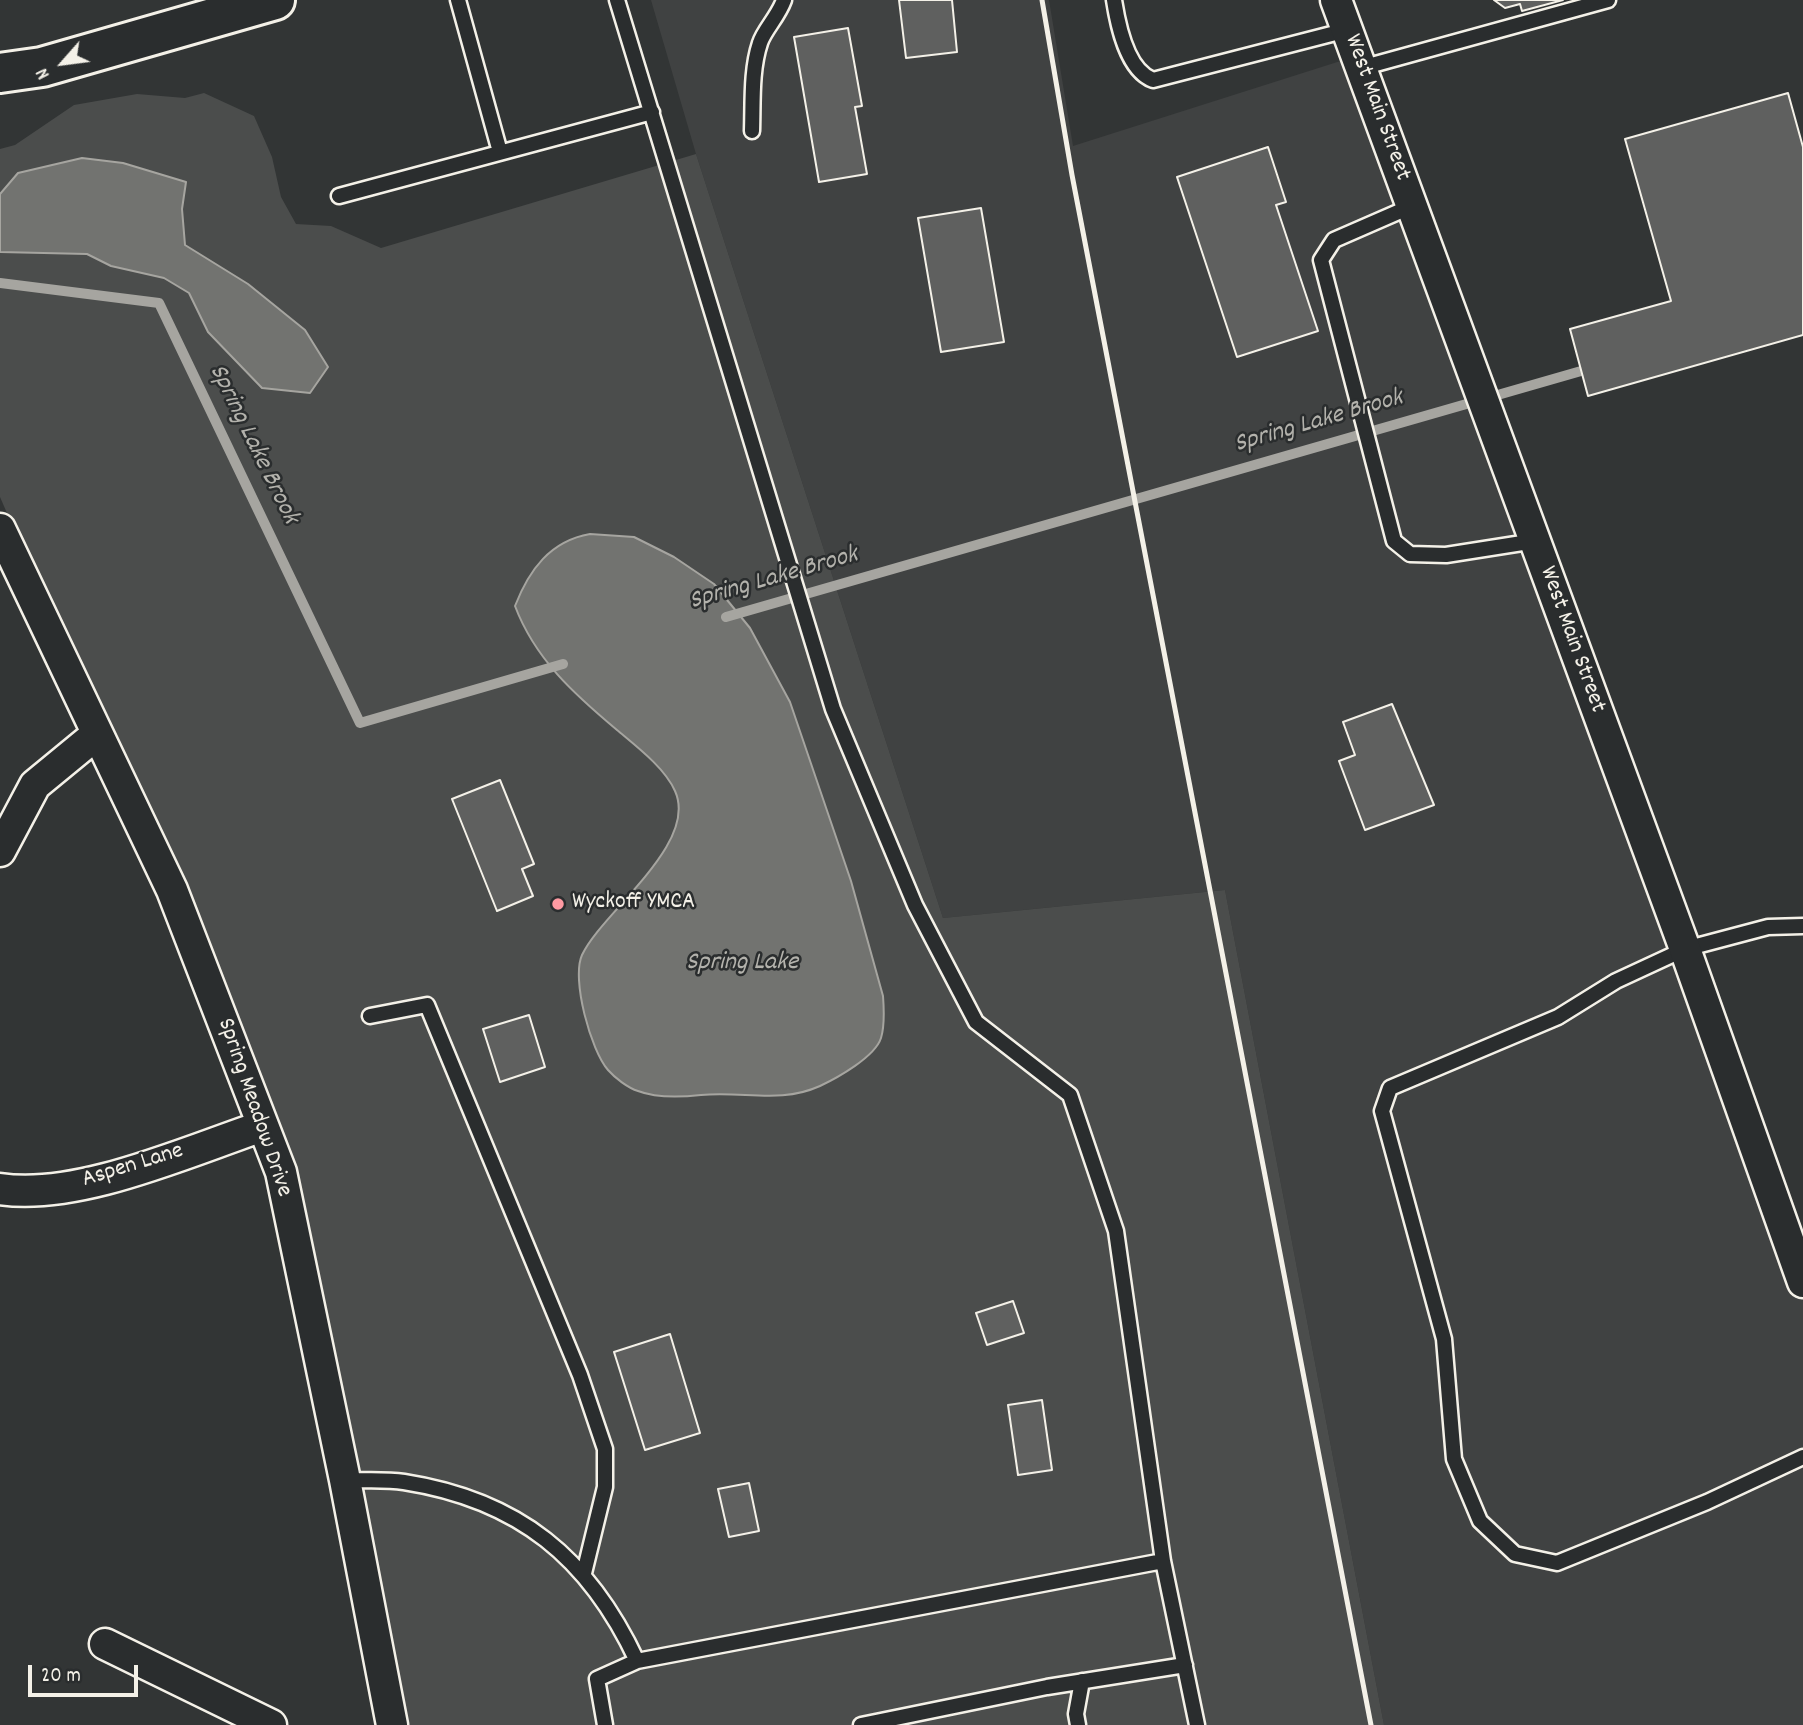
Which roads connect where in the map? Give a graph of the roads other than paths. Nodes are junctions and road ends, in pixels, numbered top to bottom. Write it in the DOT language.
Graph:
graph roads {
  1 [pos="275,0"];
  2 [pos="458,0"];
  3 [pos="617,0"];
  4 [pos="784,0"];
  5 [pos="1114,0"];
  6 [pos="1336,0"];
  7 [pos="1608,0"];
  8 [pos="1347,30"];
  9 [pos="1361,68"];
  10 [pos="0,73"];
  11 [pos="652,112"];
  12 [pos="752,131"];
  13 [pos="500,152"];
  14 [pos="338,196"];
  15 [pos="1412,206"];
  16 [pos="0,529"];
  17 [pos="1535,541"];
  18 [pos="97,734"];
  19 [pos="0,851"];
  20 [pos="1803,926"];
  21 [pos="1685,949"];
  22 [pos="370,1016"];
  23 [pos="263,1126"];
  24 [pos="0,1189"];
  25 [pos="1803,1282"];
  26 [pos="1803,1457"];
  27 [pos="345,1480"];
  28 [pos="1163,1561"];
  29 [pos="584,1573"];
  30 [pos="105,1644"];
  31 [pos="637,1661"];
  32 [pos="1185,1665"];
  33 [pos="1082,1681"];
  34 [pos="271,1725"];
  35 [pos="392,1725"];
  36 [pos="605,1725"];
  37 [pos="862,1725"];
  38 [pos="1078,1725"];
  39 [pos="1197,1725"];
  1 -- 10 [label="main road"];
  2 -- 13 [label="lane"];
  3 -- 11 [label="lane"];
  4 -- 12 [label="lane"];
  5 -- 8 [label="lane"];
  6 -- 8 [label="street, West Main Street"];
  7 -- 9 [label="lane"];
  8 -- 9 [label="street, West Main Street"];
  9 -- 15 [label="street, West Main Street"];
  11 -- 13 [label="lane"];
  11 -- 28 [label="lane"];
  13 -- 14 [label="lane"];
  15 -- 17 [label="street, West Main Street"];
  15 -- 17 [label="lane"];
  16 -- 18 [label="street, Spring Meadow Drive"];
  17 -- 21 [label="street, West Main Street"];
  18 -- 19 [label="street"];
  18 -- 23 [label="street, Spring Meadow Drive"];
  20 -- 21 [label="lane"];
  21 -- 25 [label="street, West Main Street"];
  21 -- 26 [label="lane"];
  22 -- 29 [label="lane"];
  23 -- 24 [label="street, Aspen Lane"];
  23 -- 27 [label="street, Spring Meadow Drive"];
  27 -- 29 [label="lane"];
  27 -- 35 [label="street, Spring Meadow Drive"];
  28 -- 31 [label="lane"];
  28 -- 32 [label="lane"];
  29 -- 31 [label="lane"];
  30 -- 34 [label="street"];
  31 -- 36 [label="lane"];
  32 -- 33 [label="lane"];
  32 -- 39 [label="lane"];
  33 -- 37 [label="lane"];
  33 -- 38 [label="lane"];
}
